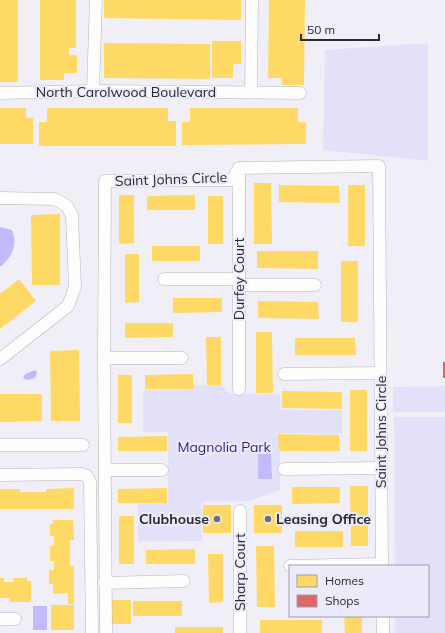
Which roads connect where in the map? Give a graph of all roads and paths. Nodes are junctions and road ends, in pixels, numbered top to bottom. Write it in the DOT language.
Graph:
graph roads {
  1 [pos="96,0"];
  2 [pos="252,0"];
  3 [pos="93,91"];
  4 [pos="252,92"];
  5 [pos="0,93"];
  6 [pos="300,93"];
  7 [pos="239,168"];
  8 [pos="0,198"];
  9 [pos="164,279"];
  10 [pos="239,282"];
  11 [pos="315,286"];
  12 [pos="0,358"];
  13 [pos="104,358"];
  14 [pos="182,358"];
  15 [pos="380,373"];
  16 [pos="284,374"];
  17 [pos="239,389"];
  18 [pos="0,445"];
  19 [pos="83,445"];
  20 [pos="381,468"];
  21 [pos="284,469"];
  22 [pos="105,470"];
  23 [pos="162,470"];
  24 [pos="0,475"];
  25 [pos="240,511"];
  26 [pos="382,565"];
  27 [pos="184,581"];
  28 [pos="104,583"];
  29 [pos="383,617"];
  30 [pos="0,619"];
  31 [pos="15,619"];
  32 [pos="92,633"];
  33 [pos="106,633"];
  34 [pos="240,633"];
  35 [pos="383,633"];
  1 -- 3 [label="street"];
  2 -- 4 [label="street"];
  3 -- 4 [label="street, North Carolwood Boulevard"];
  3 -- 5 [label="street, North Carolwood Boulevard"];
  4 -- 6 [label="street, North Carolwood Boulevard"];
  7 -- 10 [label="street, Durfey Court"];
  7 -- 13 [label="street, Saint Johns Circle"];
  7 -- 15 [label="street, Saint Johns Circle"];
  8 -- 12 [label="street"];
  9 -- 10 [label="street"];
  10 -- 11 [label="street"];
  10 -- 17 [label="street, Durfey Court"];
  13 -- 14 [label="street"];
  13 -- 22 [label="street, Saint Johns Circle"];
  15 -- 16 [label="street"];
  15 -- 20 [label="street, Saint Johns Circle"];
  18 -- 19 [label="street"];
  20 -- 21 [label="street"];
  20 -- 26 [label="street, Saint Johns Circle"];
  22 -- 23 [label="street"];
  22 -- 28 [label="street, Saint Johns Circle"];
  24 -- 32 [label="street"];
  25 -- 34 [label="street, Sharp Court"];
  27 -- 28 [label="street"];
  28 -- 33 [label="street, Saint Johns Circle"];
  29 -- 35 [label="street"];
  30 -- 31 [label="street"];
}
